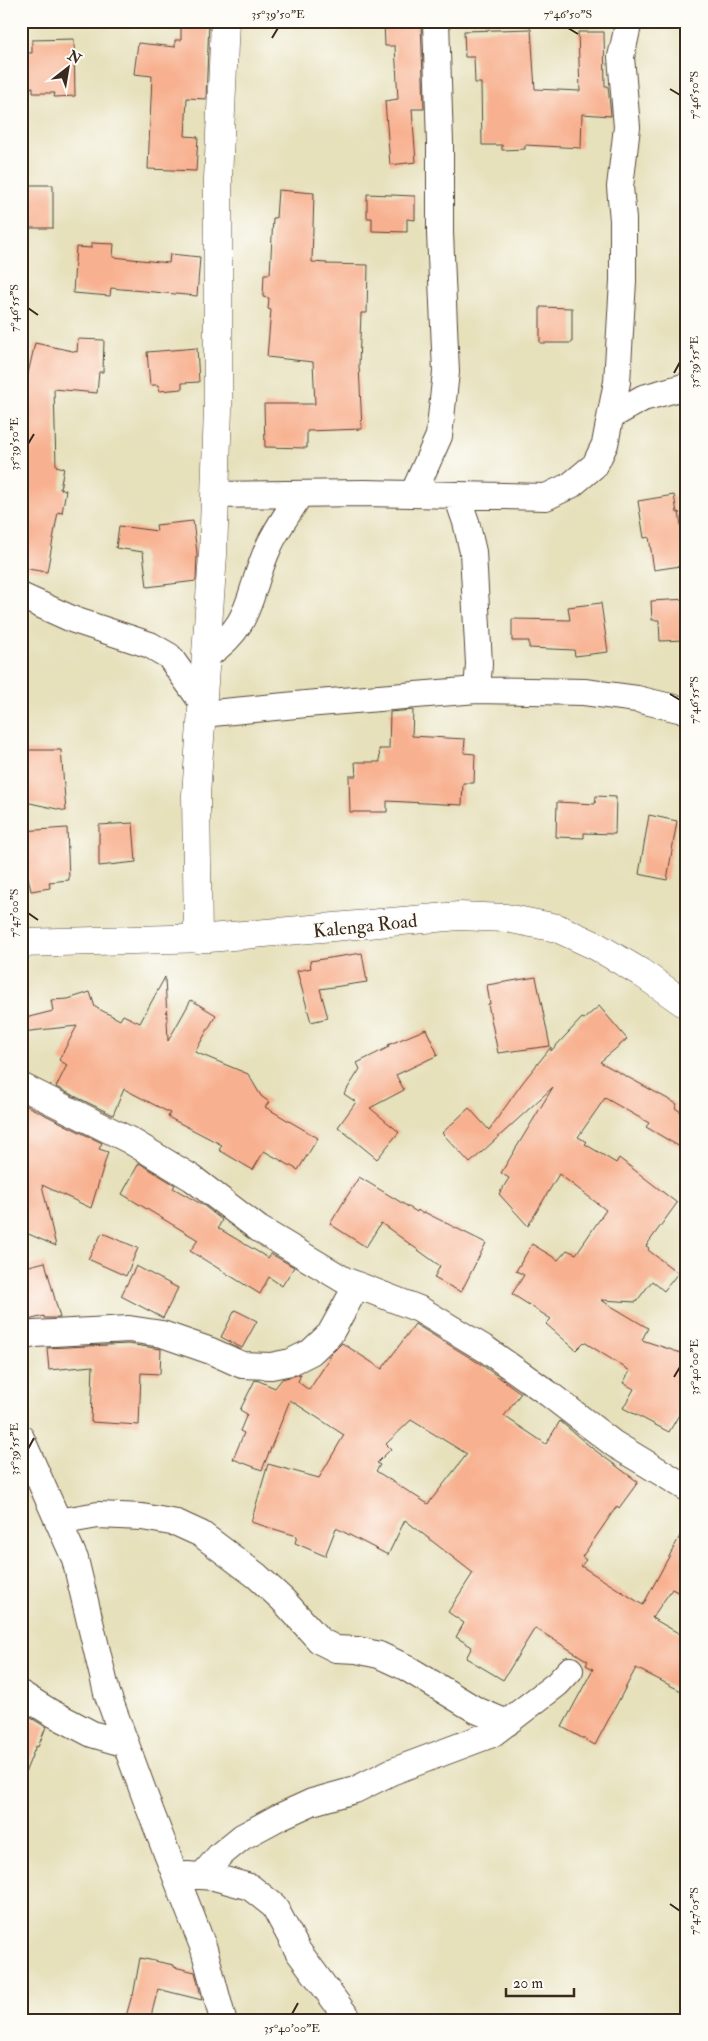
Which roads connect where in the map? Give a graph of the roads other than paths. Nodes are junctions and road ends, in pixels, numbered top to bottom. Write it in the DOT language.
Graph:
graph roads {
  1 [pos="225,21"];
  2 [pos="436,21"];
  3 [pos="629,21"];
  4 [pos="687,386"];
  5 [pos="611,416"];
  6 [pos="300,494"];
  7 [pos="413,494"];
  8 [pos="215,495"];
  9 [pos="457,496"];
  10 [pos="21,596"];
  11 [pos="206,656"];
  12 [pos="477,690"];
  13 [pos="202,708"];
  14 [pos="687,711"];
  15 [pos="198,939"];
  16 [pos="21,944"];
  17 [pos="687,1005"];
  18 [pos="21,1086"];
  19 [pos="357,1285"];
  20 [pos="21,1337"];
  21 [pos="22,1444"];
  22 [pos="687,1488"];
  23 [pos="58,1522"];
  24 [pos="570,1670"];
  25 [pos="21,1694"];
  26 [pos="507,1723"];
  27 [pos="126,1744"];
  28 [pos="174,1873"];
  29 [pos="202,1876"];
  30 [pos="223,2020"];
  31 [pos="349,2020"];
  1 -- 8 [label="street"];
  2 -- 7 [label="street"];
  3 -- 5 [label="street"];
  4 -- 5 [label="street"];
  5 -- 9 [label="street"];
  6 -- 7 [label="street"];
  6 -- 8 [label="street"];
  6 -- 11 [label="street"];
  7 -- 9 [label="street"];
  8 -- 11 [label="street"];
  9 -- 12 [label="street"];
  10 -- 13 [label="street"];
  11 -- 13 [label="street"];
  12 -- 13 [label="street"];
  12 -- 14 [label="street"];
  13 -- 15 [label="street"];
  15 -- 16 [label="street, Kalenga Road"];
  15 -- 17 [label="street, Kalenga Road"];
  18 -- 19 [label="street"];
  19 -- 20 [label="street"];
  19 -- 22 [label="street"];
  21 -- 23 [label="street"];
  23 -- 26 [label="street"];
  23 -- 27 [label="street"];
  24 -- 26 [label="street"];
  25 -- 27 [label="street"];
  26 -- 29 [label="street"];
  27 -- 28 [label="street"];
  28 -- 29 [label="street"];
  28 -- 30 [label="street"];
  29 -- 31 [label="street"];
}
